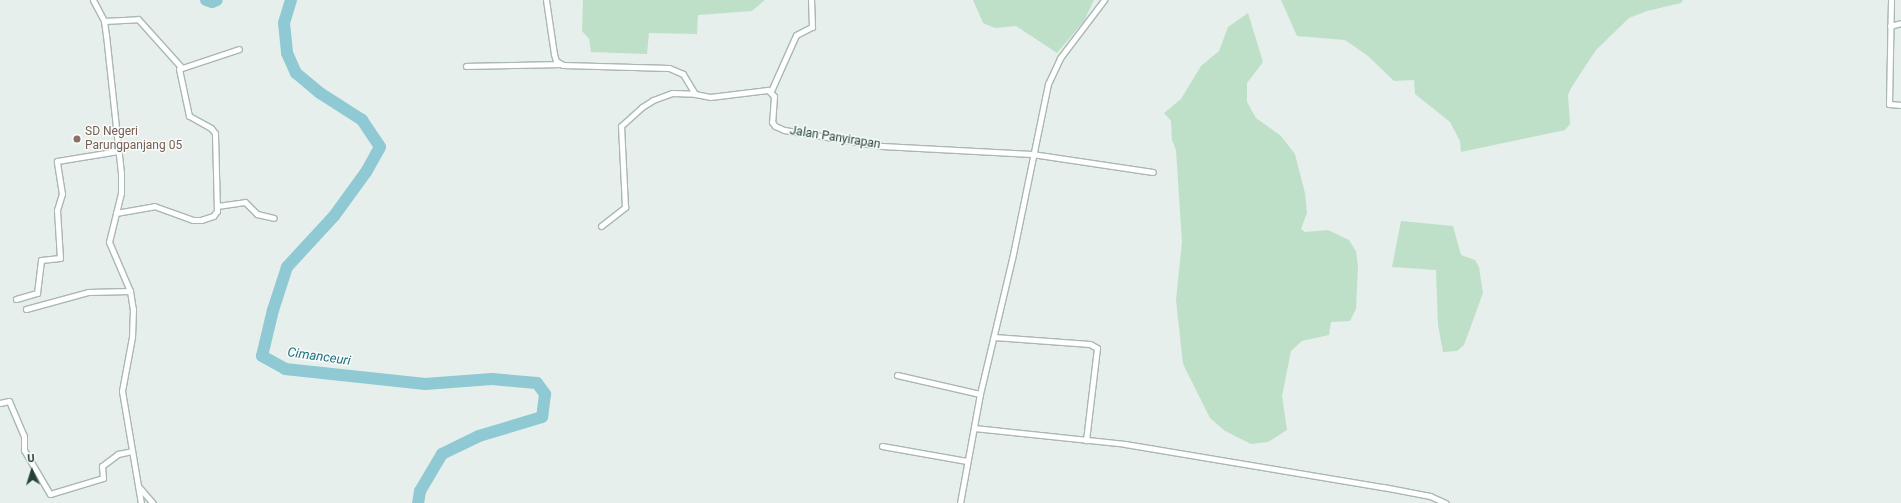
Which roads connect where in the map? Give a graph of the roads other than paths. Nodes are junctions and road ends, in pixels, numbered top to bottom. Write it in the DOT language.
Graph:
graph roads {
  1 [pos="93,0"];
  2 [pos="546,0"];
  3 [pos="811,0"];
  4 [pos="1104,0"];
  5 [pos="1891,0"];
  6 [pos="104,21"];
  7 [pos="1901,23"];
  8 [pos="1890,26"];
  9 [pos="239,49"];
  10 [pos="561,64"];
  11 [pos="466,66"];
  12 [pos="181,67"];
  13 [pos="771,91"];
  14 [pos="695,94"];
  15 [pos="1901,105"];
  16 [pos="118,151"];
  17 [pos="1032,154"];
  18 [pos="1153,172"];
  19 [pos="217,206"];
  20 [pos="116,213"];
  21 [pos="274,218"];
  22 [pos="601,226"];
  23 [pos="130,291"];
  24 [pos="16,299"];
  25 [pos="26,309"];
  26 [pos="994,336"];
  27 [pos="897,375"];
  28 [pos="980,394"];
  29 [pos="0,403"];
  30 [pos="974,428"];
  31 [pos="1086,440"];
  32 [pos="882,446"];
  33 [pos="132,451"];
  34 [pos="967,462"];
  35 [pos="138,486"];
  36 [pos="141,503"];
  37 [pos="153,503"];
  38 [pos="960,503"];
  39 [pos="1446,503"];
  1 -- 6 [label="street"];
  2 -- 10 [label="street"];
  3 -- 13 [label="street"];
  4 -- 17 [label="street"];
  5 -- 8 [label="street"];
  6 -- 12 [label="street"];
  6 -- 16 [label="street"];
  7 -- 8 [label="street"];
  8 -- 15 [label="street"];
  9 -- 12 [label="street"];
  10 -- 11 [label="street"];
  10 -- 14 [label="street"];
  12 -- 19 [label="street"];
  13 -- 14 [label="street"];
  13 -- 17 [label="street, Jalan Panyirapan"];
  14 -- 22 [label="street"];
  16 -- 20 [label="street"];
  16 -- 24 [label="street"];
  17 -- 18 [label="street"];
  17 -- 26 [label="street"];
  19 -- 20 [label="street"];
  19 -- 21 [label="street"];
  20 -- 23 [label="street"];
  23 -- 25 [label="street"];
  23 -- 33 [label="street"];
  26 -- 28 [label="street"];
  26 -- 31 [label="street"];
  27 -- 28 [label="street"];
  28 -- 30 [label="street"];
  29 -- 33 [label="street"];
  30 -- 31 [label="street"];
  30 -- 34 [label="street"];
  31 -- 39 [label="street"];
  32 -- 34 [label="street"];
  33 -- 35 [label="street"];
  34 -- 38 [label="street"];
  35 -- 36 [label="street"];
  35 -- 37 [label="street"];
}
